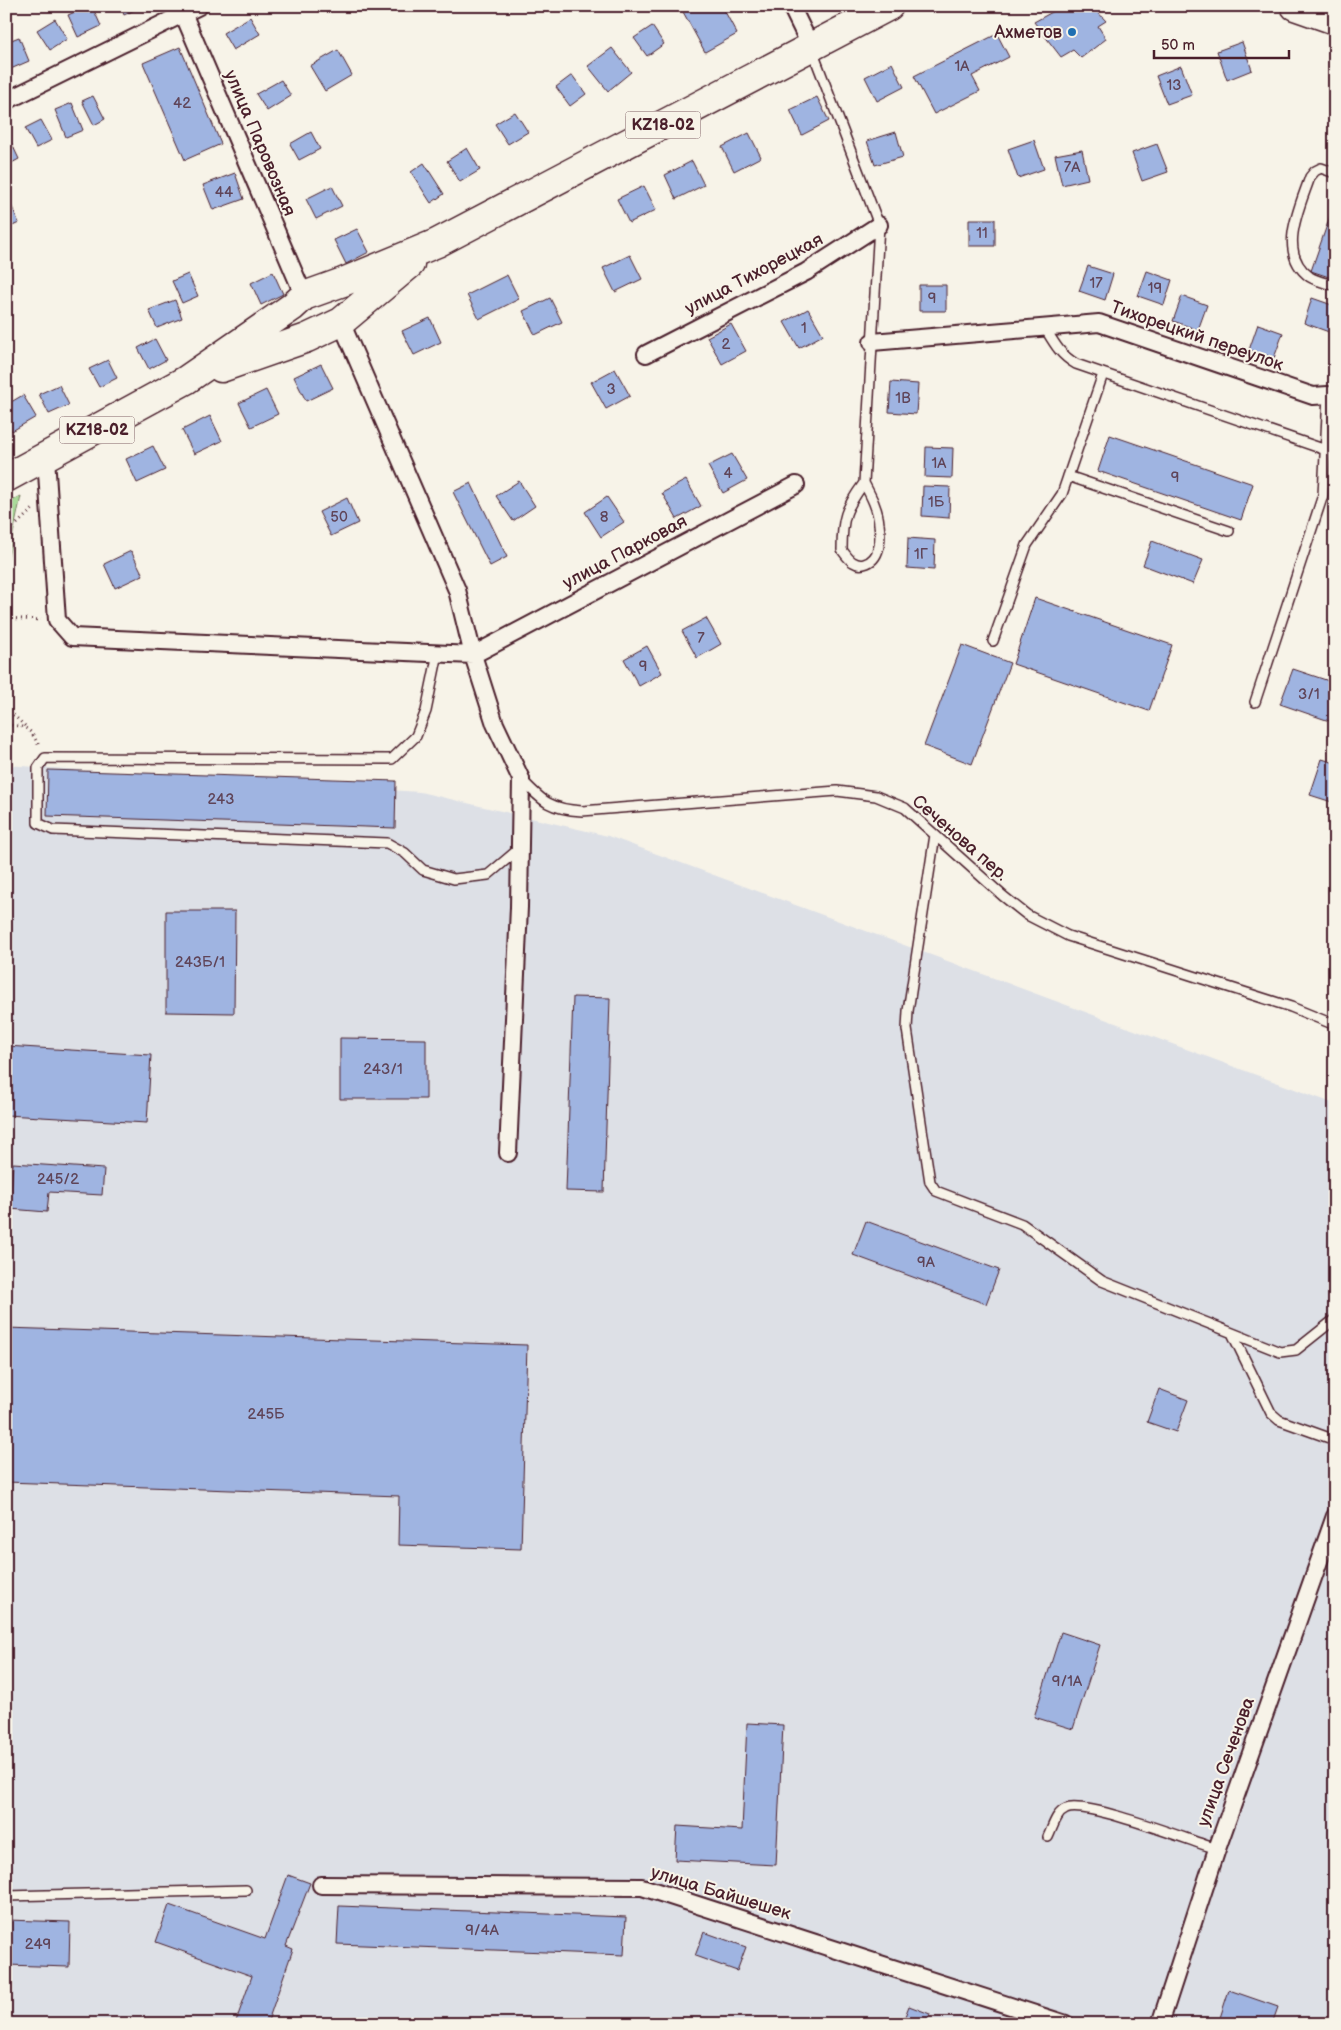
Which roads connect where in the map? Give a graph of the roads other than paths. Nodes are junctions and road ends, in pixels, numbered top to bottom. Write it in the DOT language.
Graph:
graph roads {
  1 [pos="200,6"];
  2 [pos="791,6"];
  3 [pos="889,6"];
  4 [pos="1296,6"];
  5 [pos="182,10"];
  6 [pos="1335,20"];
  7 [pos="811,47"];
  8 [pos="6,101"];
  9 [pos="1335,173"];
  10 [pos="879,225"];
  11 [pos="437,243"];
  12 [pos="343,282"];
  13 [pos="1335,286"];
  14 [pos="298,302"];
  15 [pos="348,315"];
  16 [pos="1045,328"];
  17 [pos="308,338"];
  18 [pos="872,342"];
  19 [pos="646,354"];
  20 [pos="1103,374"];
  21 [pos="186,380"];
  22 [pos="1331,392"];
  23 [pos="1326,450"];
  24 [pos="46,458"];
  25 [pos="1068,476"];
  26 [pos="6,478"];
  27 [pos="864,483"];
  28 [pos="796,485"];
  29 [pos="1230,531"];
  30 [pos="993,641"];
  31 [pos="438,653"];
  32 [pos="473,655"];
  33 [pos="1255,702"];
  34 [pos="522,779"];
  35 [pos="935,835"];
  36 [pos="520,848"];
  37 [pos="1335,1025"];
  38 [pos="508,1153"];
  39 [pos="1335,1319"];
  40 [pos="1232,1333"];
  41 [pos="1335,1440"];
  42 [pos="1335,1516"];
  43 [pos="1048,1837"];
  44 [pos="1217,1849"];
  45 [pos="321,1885"];
  46 [pos="246,1890"];
  47 [pos="6,1896"];
  48 [pos="1066,2024"];
  49 [pos="1160,2024"];
  1 -- 5 [label="street"];
  2 -- 7 [label="street"];
  3 -- 7 [label="highway, KZ18-02"];
  4 -- 6 [label="highway"];
  5 -- 8 [label="street"];
  5 -- 14 [label="street, улица Паровозная"];
  7 -- 10 [label="lane"];
  7 -- 11 [label="highway, KZ18-02"];
  9 -- 13 [label="lane"];
  10 -- 18 [label="lane"];
  10 -- 19 [label="street, улица Тихорецкая"];
  11 -- 12 [label="highway, KZ18-02"];
  11 -- 15 [label="highway, KZ18-02"];
  12 -- 14 [label="highway, KZ18-02"];
  12 -- 15 [label="highway"];
  14 -- 17 [label="highway"];
  14 -- 21 [label="highway, KZ18-02"];
  15 -- 17 [label="highway, KZ18-02"];
  15 -- 32 [label="street"];
  16 -- 18 [label="street, Тихорецкий переулок"];
  16 -- 20 [label="lane"];
  16 -- 22 [label="street, Тихорецкий переулок"];
  17 -- 21 [label="highway, KZ18-02"];
  18 -- 27 [label="lane"];
  20 -- 23 [label="lane"];
  20 -- 25 [label="lane"];
  21 -- 24 [label="highway, KZ18-02"];
  22 -- 23 [label="lane"];
  23 -- 33 [label="lane"];
  24 -- 26 [label="highway, KZ18-02"];
  24 -- 31 [label="street"];
  25 -- 29 [label="lane"];
  25 -- 30 [label="lane"];
  27 -- 27 [label="lane"];
  28 -- 32 [label="street, улица Парковая"];
  31 -- 32 [label="street"];
  31 -- 36 [label="lane"];
  32 -- 34 [label="street"];
  34 -- 35 [label="lane, Сеченова пер."];
  34 -- 36 [label="street"];
  35 -- 37 [label="lane, Сеченова пер."];
  35 -- 40 [label="lane"];
  36 -- 38 [label="street"];
  39 -- 40 [label="lane"];
  40 -- 41 [label="lane"];
  42 -- 44 [label="street, улица Сеченова"];
  43 -- 44 [label="lane"];
  44 -- 49 [label="street, улица Сеченова"];
  45 -- 48 [label="street, улица Байшешек"];
  46 -- 47 [label="lane"];
}
